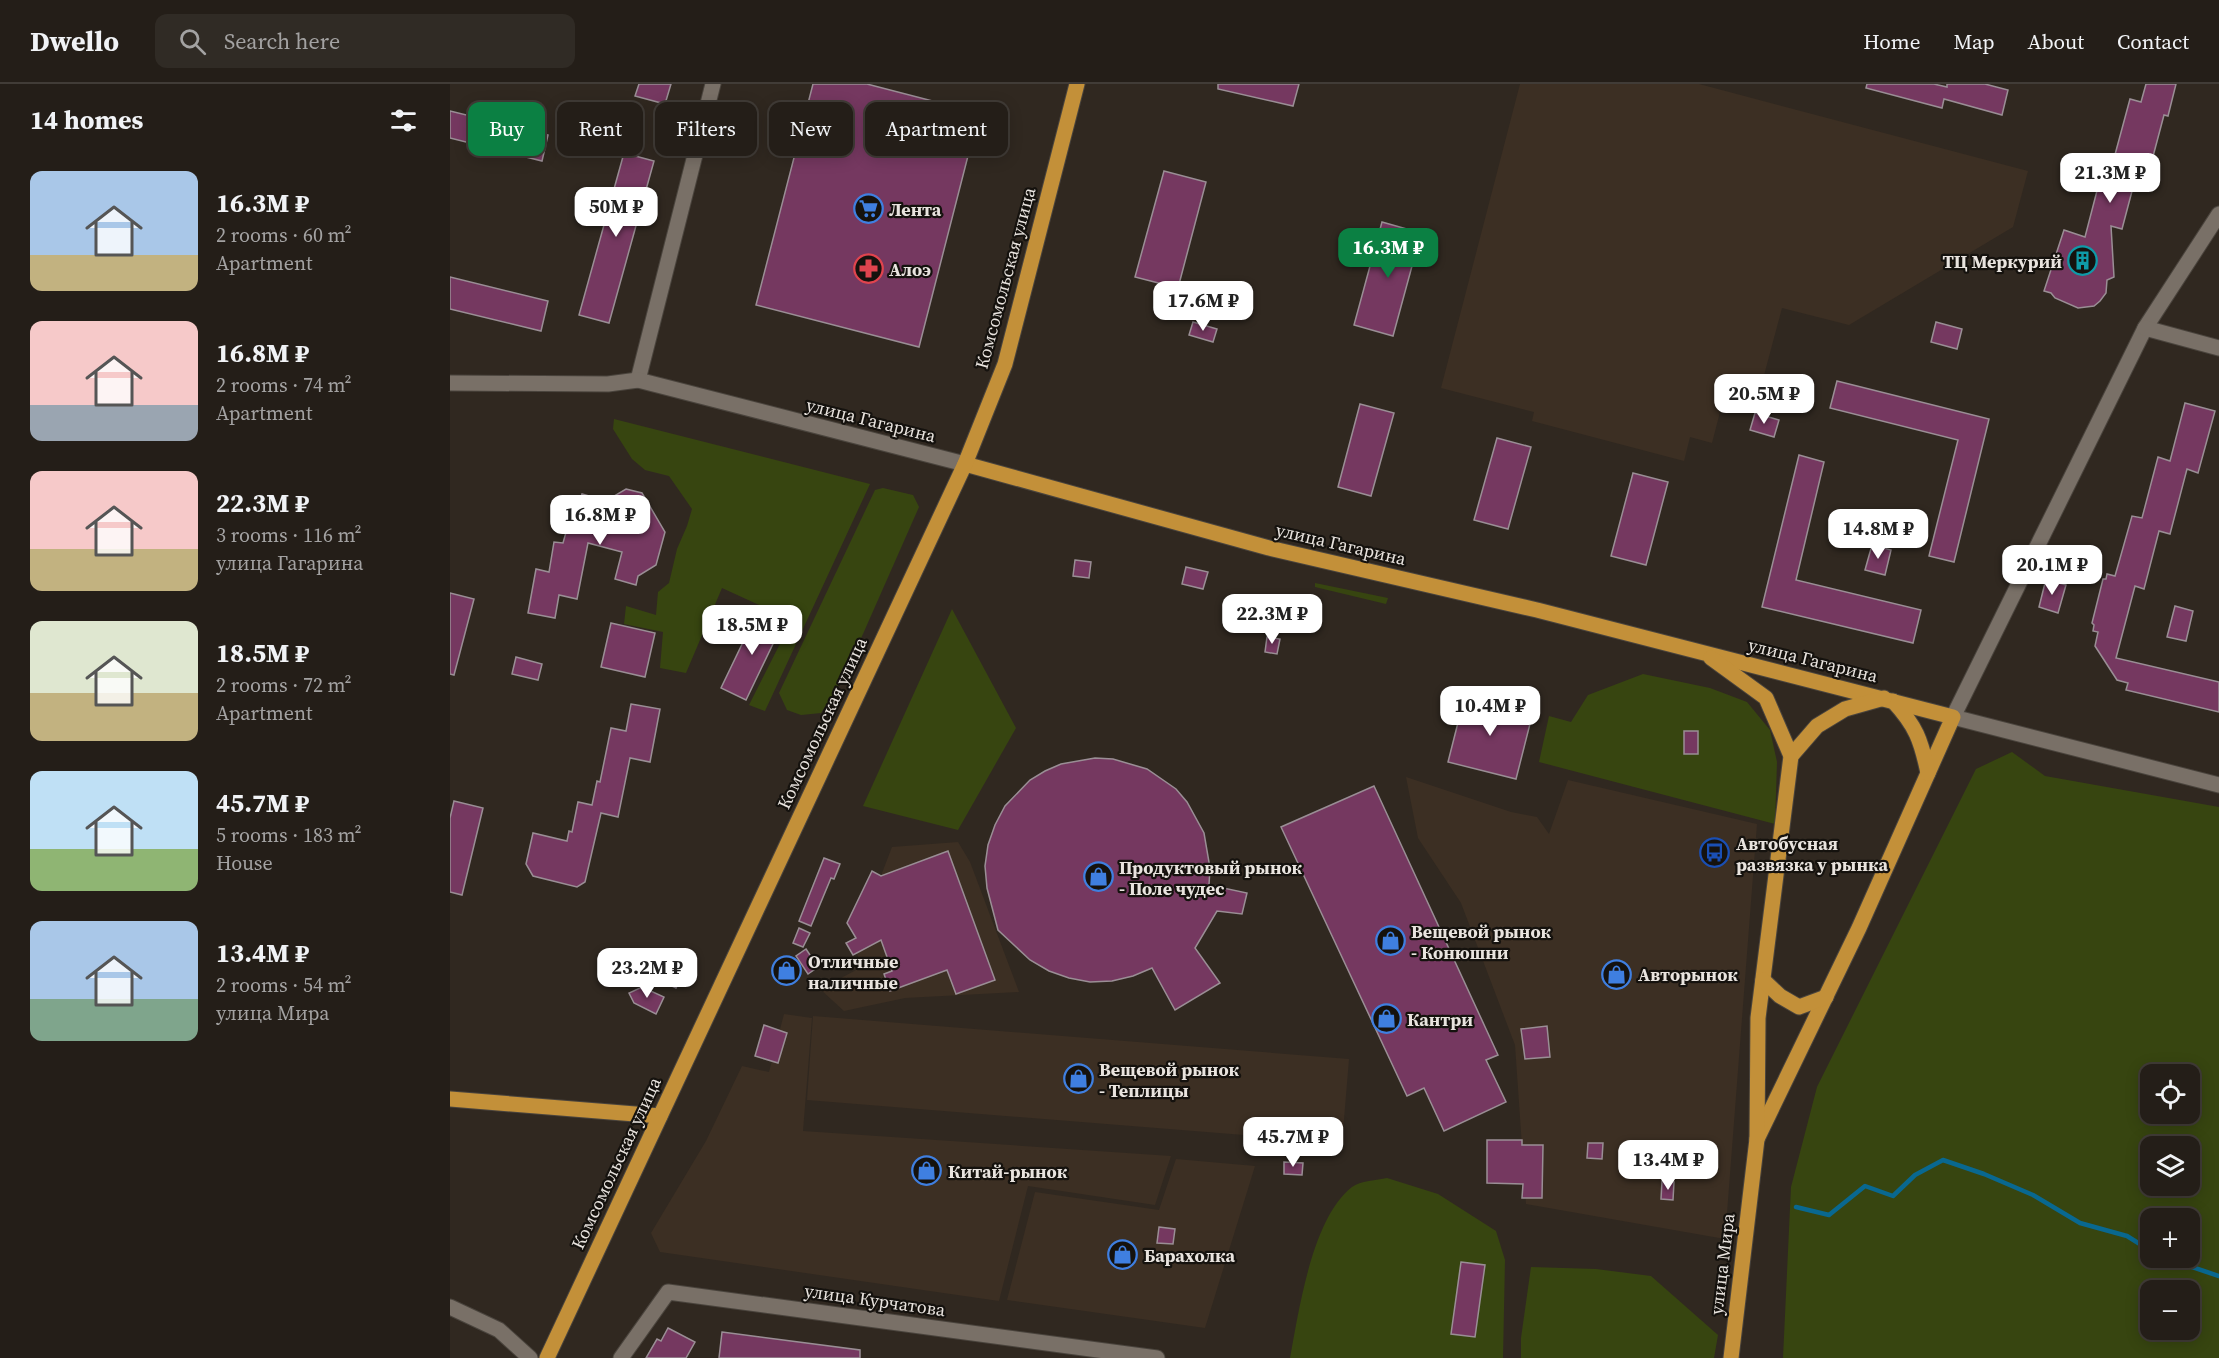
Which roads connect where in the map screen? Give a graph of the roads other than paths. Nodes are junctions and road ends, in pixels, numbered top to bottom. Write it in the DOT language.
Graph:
graph roads {
  1 [pos="713,84"];
  2 [pos="1077,84"];
  3 [pos="2219,214"];
  4 [pos="2145,328"];
  5 [pos="2219,348"];
  6 [pos="638,380"];
  7 [pos="450,383"];
  8 [pos="965,464"];
  9 [pos="1706,654"];
  10 [pos="1888,699"];
  11 [pos="1953,717"];
  12 [pos="1791,756"];
  13 [pos="1928,773"];
  14 [pos="2219,785"];
  15 [pos="1763,980"];
  16 [pos="1826,997"];
  17 [pos="450,1099"];
  18 [pos="660,1116"];
  19 [pos="1757,1139"];
  20 [pos="450,1306"];
  21 [pos="530,1358"];
  22 [pos="547,1358"];
  23 [pos="621,1358"];
  24 [pos="1157,1358"];
  25 [pos="1731,1358"];
  1 -- 6 [label="street"];
  2 -- 8 [label="main road, Комсомольская улица"];
  3 -- 4 [label="street"];
  4 -- 5 [label="street"];
  4 -- 11 [label="street"];
  6 -- 7 [label="street, улица Гагарина"];
  6 -- 8 [label="street, улица Гагарина"];
  8 -- 9 [label="main road, улица Гагарина"];
  8 -- 18 [label="main road, Комсомольская улица"];
  9 -- 10 [label="main road, улица Гагарина"];
  9 -- 12 [label="main road"];
  10 -- 11 [label="main road, улица Гагарина"];
  10 -- 12 [label="main road"];
  10 -- 13 [label="main road"];
  11 -- 13 [label="main road"];
  11 -- 14 [label="street, улица Гагарина"];
  12 -- 15 [label="main road"];
  13 -- 16 [label="main road"];
  15 -- 16 [label="main road"];
  15 -- 19 [label="main road"];
  16 -- 19 [label="main road"];
  17 -- 18 [label="main road"];
  18 -- 22 [label="main road, Комсомольская улица"];
  19 -- 25 [label="main road, улица Мира"];
  20 -- 21 [label="street"];
  23 -- 24 [label="street, улица Курчатова"];
}
